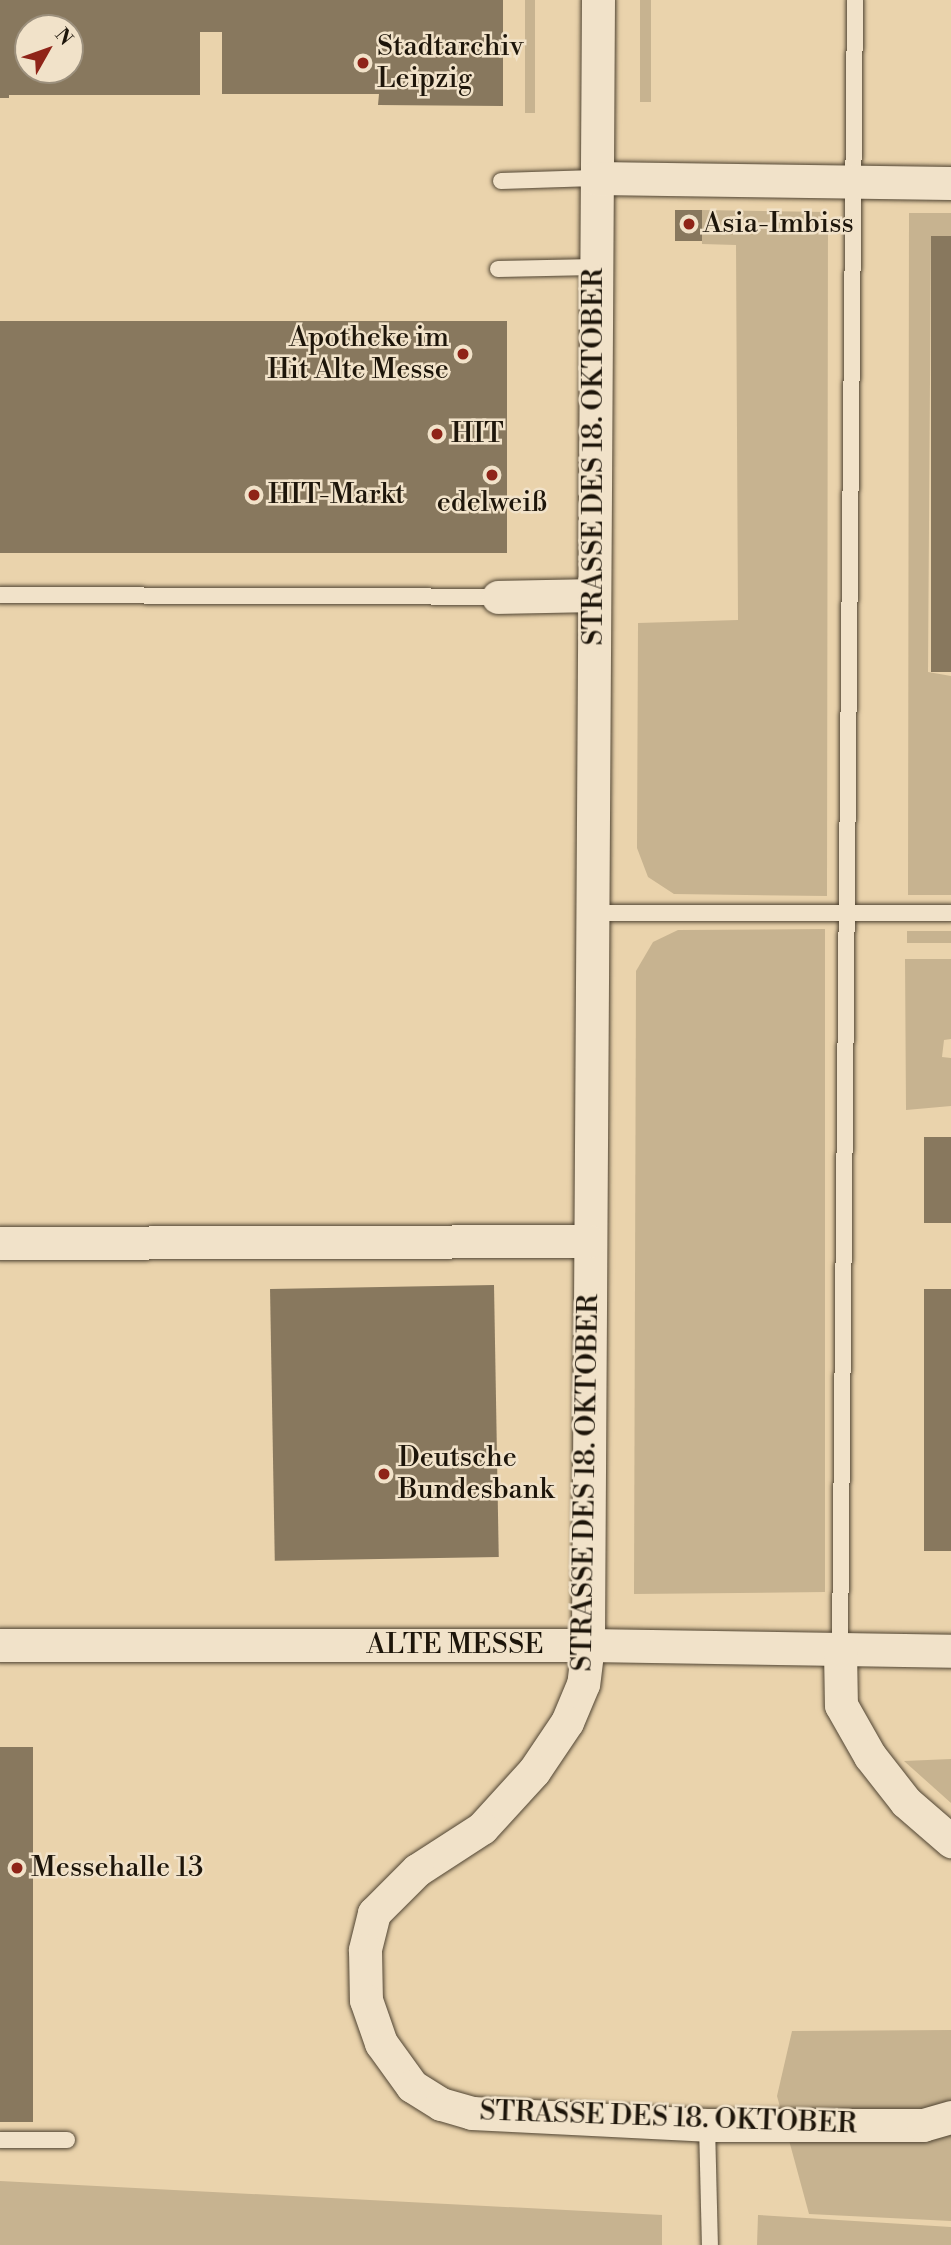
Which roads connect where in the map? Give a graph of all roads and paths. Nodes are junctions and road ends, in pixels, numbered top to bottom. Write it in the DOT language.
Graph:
graph roads {
  1 [pos="598,0"];
  2 [pos="855,0"];
  3 [pos="595,178"];
  4 [pos="501,181"];
  5 [pos="855,182"];
  6 [pos="951,183"];
  7 [pos="595,267"];
  8 [pos="498,268"];
  9 [pos="0,595"];
  10 [pos="593,595"];
  11 [pos="498,597"];
  12 [pos="846,912"];
  13 [pos="591,913"];
  14 [pos="951,913"];
  15 [pos="589,1241"];
  16 [pos="0,1243"];
  17 [pos="0,1645"];
  18 [pos="589,1645"];
  19 [pos="840,1650"];
  20 [pos="951,1651"];
  21 [pos="951,1841"];
  22 [pos="951,2117"];
  23 [pos="707,2125"];
  24 [pos="0,2140"];
  25 [pos="67,2140"];
  26 [pos="710,2245"];
  1 -- 3 [label="street, STRASSE DES 18. OKTOBER"];
  2 -- 5 [label="lane"];
  3 -- 4 [label="lane"];
  3 -- 5 [label="street"];
  3 -- 7 [label="street, STRASSE DES 18. OKTOBER"];
  5 -- 6 [label="street"];
  5 -- 12 [label="lane"];
  7 -- 8 [label="lane"];
  7 -- 10 [label="street, STRASSE DES 18. OKTOBER"];
  9 -- 11 [label="lane"];
  10 -- 11 [label="street"];
  10 -- 13 [label="street, STRASSE DES 18. OKTOBER"];
  12 -- 13 [label="lane"];
  12 -- 14 [label="lane"];
  12 -- 19 [label="lane"];
  13 -- 15 [label="street, STRASSE DES 18. OKTOBER"];
  15 -- 16 [label="street"];
  15 -- 18 [label="street, STRASSE DES 18. OKTOBER"];
  17 -- 18 [label="street, ALTE MESSE"];
  18 -- 19 [label="street, ALTE MESSE"];
  18 -- 23 [label="street, STRASSE DES 18. OKTOBER"];
  19 -- 20 [label="street, ALTE MESSE"];
  19 -- 21 [label="street"];
  22 -- 23 [label="street, STRASSE DES 18. OKTOBER"];
  23 -- 26 [label="lane"];
  24 -- 25 [label="lane"];
}
